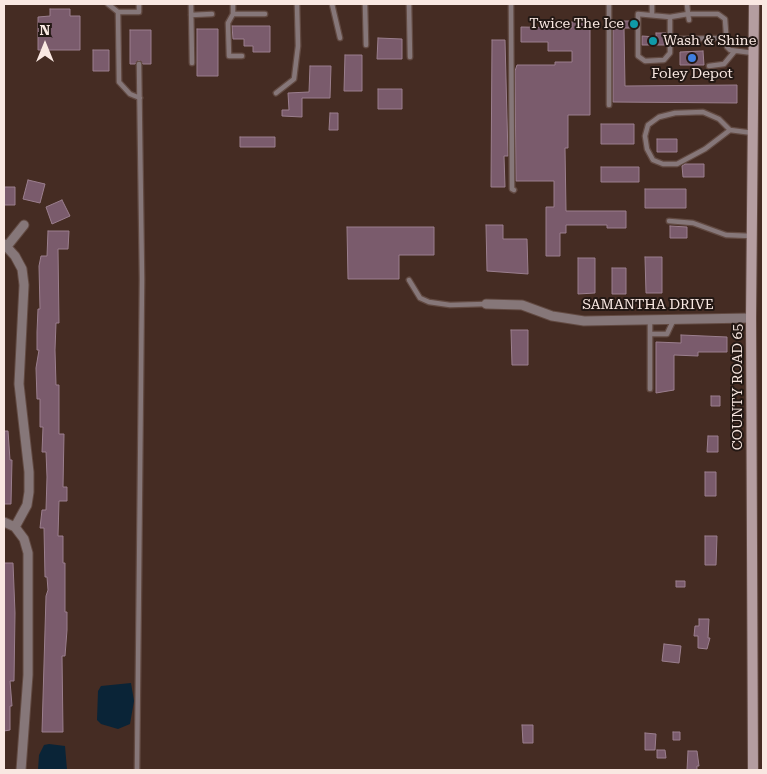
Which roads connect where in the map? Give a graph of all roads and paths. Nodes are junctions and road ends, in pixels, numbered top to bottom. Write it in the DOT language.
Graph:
graph roads {
  1 [pos="108,4"];
  2 [pos="139,4"];
  3 [pos="191,4"];
  4 [pos="233,4"];
  5 [pos="297,4"];
  6 [pos="332,4"];
  7 [pos="366,4"];
  8 [pos="408,4"];
  9 [pos="512,4"];
  10 [pos="609,4"];
  11 [pos="652,4"];
  12 [pos="687,4"];
  13 [pos="754,4"];
  14 [pos="118,12"];
  15 [pos="212,14"];
  16 [pos="233,14"];
  17 [pos="265,14"];
  18 [pos="652,14"];
  19 [pos="688,14"];
  20 [pos="698,14"];
  21 [pos="191,15"];
  22 [pos="670,17"];
  23 [pos="689,20"];
  24 [pos="699,20"];
  25 [pos="700,30"];
  26 [pos="710,30"];
  27 [pos="690,31"];
  28 [pos="340,38"];
  29 [pos="691,38"];
  30 [pos="702,38"];
  31 [pos="712,38"];
  32 [pos="727,38"];
  33 [pos="671,39"];
  34 [pos="366,45"];
  35 [pos="734,52"];
  36 [pos="753,53"];
  37 [pos="242,56"];
  38 [pos="410,57"];
  39 [pos="192,63"];
  40 [pos="140,64"];
  41 [pos="709,66"];
  42 [pos="276,93"];
  43 [pos="140,98"];
  44 [pos="609,105"];
  45 [pos="730,130"];
  46 [pos="753,133"];
  47 [pos="514,190"];
  48 [pos="669,221"];
  49 [pos="24,226"];
  50 [pos="752,236"];
  51 [pos="6,245"];
  52 [pos="410,280"];
  53 [pos="486,304"];
  54 [pos="752,318"];
  55 [pos="674,319"];
  56 [pos="650,320"];
  57 [pos="650,334"];
  58 [pos="650,389"];
  59 [pos="4,522"];
  60 [pos="15,527"];
  61 [pos="21,770"];
  62 [pos="137,770"];
  63 [pos="754,770"];
  1 -- 14 [label="lane"];
  2 -- 14 [label="lane"];
  3 -- 21 [label="lane"];
  4 -- 16 [label="lane"];
  5 -- 42 [label="lane"];
  6 -- 28 [label="lane"];
  7 -- 34 [label="lane"];
  8 -- 38 [label="lane"];
  9 -- 47 [label="lane"];
  10 -- 44 [label="lane"];
  11 -- 18 [label="lane"];
  12 -- 19 [label="lane"];
  13 -- 36 [label="street, COUNTY ROAD 65"];
  14 -- 43 [label="lane"];
  15 -- 21 [label="lane"];
  16 -- 17 [label="lane"];
  16 -- 37 [label="lane"];
  18 -- 22 [label="lane"];
  18 -- 33 [label="lane"];
  19 -- 20 [label="lane"];
  19 -- 22 [label="lane"];
  19 -- 23 [label="lane"];
  20 -- 24 [label="lane"];
  20 -- 32 [label="lane"];
  21 -- 39 [label="lane"];
  22 -- 33 [label="lane"];
  25 -- 30 [label="lane"];
  26 -- 31 [label="lane"];
  27 -- 29 [label="lane"];
  29 -- 30 [label="lane"];
  29 -- 33 [label="lane"];
  30 -- 31 [label="lane"];
  31 -- 32 [label="lane"];
  32 -- 35 [label="lane"];
  35 -- 36 [label="lane"];
  35 -- 41 [label="lane"];
  36 -- 46 [label="street, COUNTY ROAD 65"];
  40 -- 43 [label="lane"];
  43 -- 62 [label="lane"];
  45 -- 45 [label="lane"];
  45 -- 46 [label="lane"];
  46 -- 50 [label="street, COUNTY ROAD 65"];
  48 -- 50 [label="lane"];
  49 -- 51 [label="street"];
  50 -- 54 [label="street, COUNTY ROAD 65"];
  51 -- 60 [label="street"];
  52 -- 53 [label="lane"];
  53 -- 56 [label="street, SAMANTHA DRIVE"];
  54 -- 55 [label="street, SAMANTHA DRIVE"];
  54 -- 63 [label="street, COUNTY ROAD 65"];
  55 -- 56 [label="street, SAMANTHA DRIVE"];
  55 -- 57 [label="lane"];
  56 -- 57 [label="lane"];
  57 -- 58 [label="lane"];
  59 -- 60 [label="street"];
  60 -- 61 [label="street"];
}
